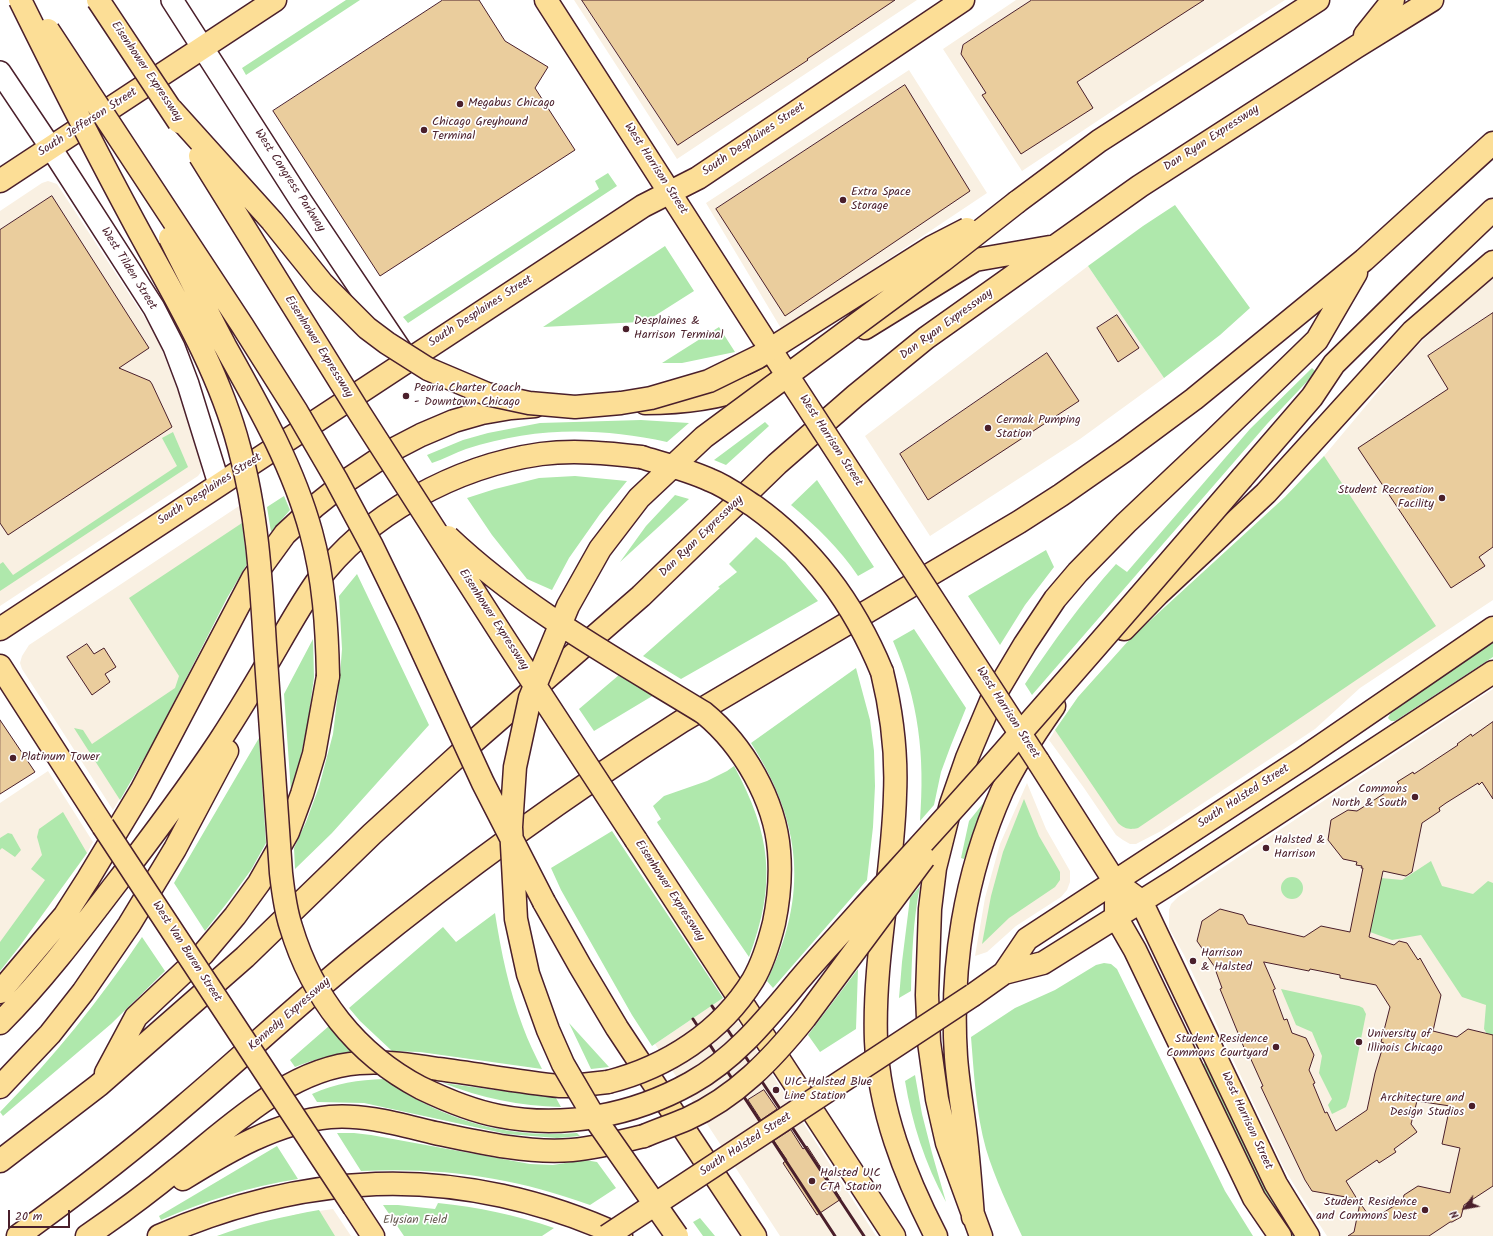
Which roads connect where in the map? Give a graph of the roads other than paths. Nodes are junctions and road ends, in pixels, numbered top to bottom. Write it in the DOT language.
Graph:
graph roads {
  1 [pos="20,0"];
  2 [pos="29,0"];
  3 [pos="98,0"];
  4 [pos="172,0"];
  5 [pos="275,0"];
  6 [pos="546,0"];
  7 [pos="964,0"];
  8 [pos="1318,0"];
  9 [pos="1393,0"];
  10 [pos="1432,0"];
  11 [pos="203,47"];
  12 [pos="1356,47"];
  13 [pos="0,72"];
  14 [pos="171,109"];
  15 [pos="118,138"];
  16 [pos="1493,142"];
  17 [pos="51,148"];
  18 [pos="0,181"];
  19 [pos="670,192"];
  20 [pos="1017,202"];
  21 [pos="1493,210"];
  22 [pos="1493,230"];
  23 [pos="1056,246"];
  24 [pos="1364,260"];
  25 [pos="1493,262"];
  26 [pos="408,360"];
  27 [pos="1312,397"];
  28 [pos="219,484"];
  29 [pos="422,511"];
  30 [pos="1493,628"];
  31 [pos="0,629"];
  32 [pos="275,651"];
  33 [pos="0,666"];
  34 [pos="1493,672"];
  35 [pos="969,790"];
  36 [pos="1115,882"];
  37 [pos="1141,902"];
  38 [pos="1116,917"];
  39 [pos="1004,973"];
  40 [pos="0,992"];
  41 [pos="0,1023"];
  42 [pos="99,1085"];
  43 [pos="0,1087"];
  44 [pos="0,1161"];
  45 [pos="137,1201"];
  46 [pos="977,1226"];
  47 [pos="18,1236"];
  48 [pos="87,1236"];
  49 [pos="159,1236"];
  50 [pos="373,1236"];
  51 [pos="607,1236"];
  52 [pos="621,1236"];
  53 [pos="677,1236"];
  54 [pos="755,1236"];
  55 [pos="894,1236"];
  56 [pos="936,1236"];
  57 [pos="1280,1236"];
  58 [pos="1308,1236"];
  1 -- 35 [label="main road, bridge"];
  2 -- 15 [label="main road, bridge"];
  3 -- 14 [label="main road, Eisenhower Expressway, bridge"];
  4 -- 11 [label="street, West Congress Parkway"];
  5 -- 11 [label="main road, South Jefferson Street"];
  6 -- 19 [label="main road, West Harrison Street"];
  7 -- 19 [label="main road, South Desplaines Street"];
  8 -- 20 [label="main road"];
  9 -- 12 [label="main road"];
  10 -- 12 [label="main road, Dan Ryan Expressway"];
  11 -- 17 [label="main road, South Jefferson Street"];
  11 -- 26 [label="street, West Congress Parkway"];
  12 -- 23 [label="main road, Dan Ryan Expressway"];
  13 -- 17 [label="street, West Tilden Street"];
  14 -- 20 [label="main road, bridge"];
  14 -- 29 [label="main road, Eisenhower Expressway, bridge"];
  15 -- 42 [label="main road, bridge"];
  15 -- 54 [label="main road, bridge"];
  16 -- 24 [label="main road"];
  17 -- 18 [label="main road, South Jefferson Street"];
  17 -- 28 [label="street, West Tilden Street"];
  19 -- 26 [label="main road, South Desplaines Street"];
  19 -- 36 [label="main road, West Harrison Street, bridge"];
  20 -- 53 [label="main road, bridge"];
  21 -- 27 [label="main road"];
  22 -- 27 [label="main road"];
  23 -- 40 [label="main road"];
  23 -- 42 [label="main road, Dan Ryan Expressway"];
  24 -- 46 [label="main road"];
  24 -- 47 [label="main road, Kennedy Expressway"];
  25 -- 46 [label="main road"];
  26 -- 28 [label="main road, South Desplaines Street"];
  27 -- 35 [label="main road, bridge"];
  28 -- 31 [label="main road, South Desplaines Street"];
  29 -- 45 [label="main road, bridge"];
  29 -- 55 [label="main road, Eisenhower Expressway, bridge"];
  30 -- 36 [label="main road, South Halsted Street"];
  32 -- 41 [label="main road"];
  32 -- 43 [label="main road"];
  32 -- 56 [label="main road, bridge"];
  33 -- 50 [label="main road, West Van Buren Street, bridge"];
  34 -- 37 [label="main road, South Halsted Street"];
  35 -- 45 [label="main road, bridge"];
  36 -- 37 [label="main road, West Harrison Street"];
  36 -- 38 [label="main road"];
  36 -- 39 [label="main road, South Halsted Street"];
  37 -- 38 [label="main road, South Halsted Street"];
  37 -- 58 [label="main road, West Harrison Street"];
  38 -- 39 [label="main road, South Halsted Street"];
  38 -- 57 [label="main road"];
  39 -- 51 [label="main road, South Halsted Street, bridge"];
  42 -- 44 [label="main road"];
  45 -- 48 [label="main road"];
  49 -- 52 [label="main road"];
}
